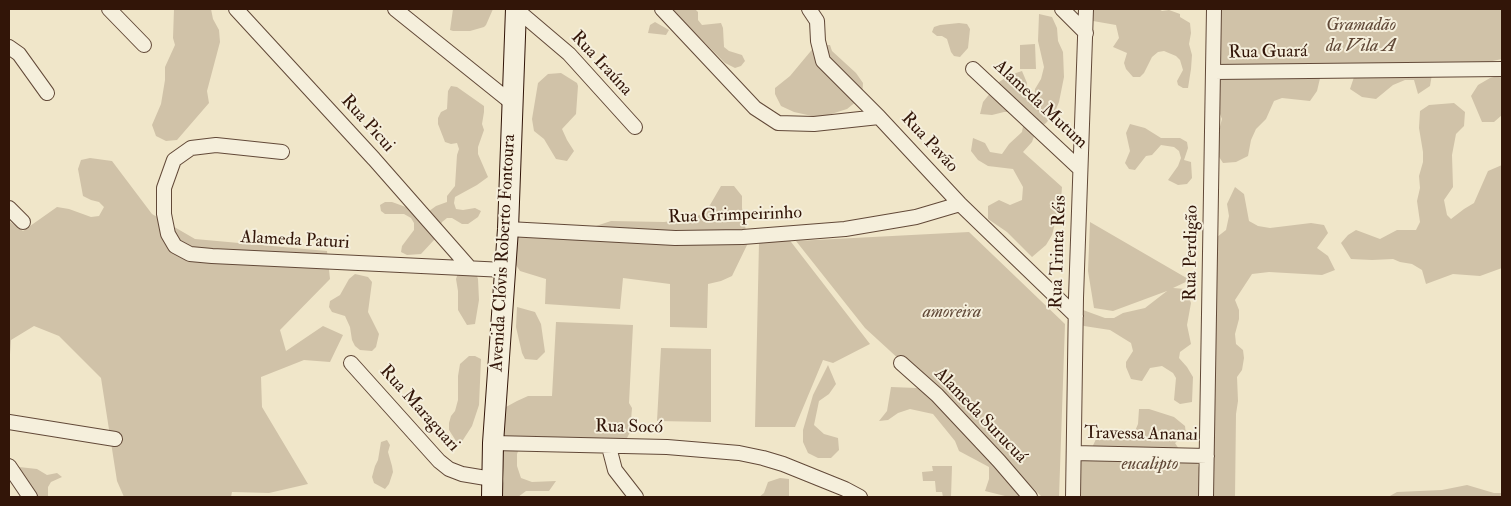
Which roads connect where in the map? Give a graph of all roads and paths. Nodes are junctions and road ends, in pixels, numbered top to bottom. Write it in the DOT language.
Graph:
graph roads {
  1 [pos="109,9"];
  2 [pos="236,9"];
  3 [pos="396,9"];
  4 [pos="516,9"];
  5 [pos="662,9"];
  6 [pos="809,9"];
  7 [pos="1062,9"];
  8 [pos="1086,9"];
  9 [pos="1214,9"];
  10 [pos="1086,34"];
  11 [pos="144,45"];
  12 [pos="9,47"];
  13 [pos="973,69"];
  14 [pos="1502,69"];
  15 [pos="1214,72"];
  16 [pos="47,93"];
  17 [pos="512,103"];
  18 [pos="879,117"];
  19 [pos="635,127"];
  20 [pos="282,152"];
  21 [pos="1080,169"];
  22 [pos="960,204"];
  23 [pos="9,208"];
  24 [pos="23,222"];
  25 [pos="508,229"];
  26 [pos="469,267"];
  27 [pos="505,270"];
  28 [pos="1076,316"];
  29 [pos="352,363"];
  30 [pos="901,363"];
  31 [pos="9,422"];
  32 [pos="115,439"];
  33 [pos="494,443"];
  34 [pos="609,447"];
  35 [pos="1074,453"];
  36 [pos="1207,456"];
  37 [pos="9,466"];
  38 [pos="492,488"];
  39 [pos="30,497"];
  40 [pos="636,497"];
  41 [pos="860,497"];
  42 [pos="1030,497"];
  43 [pos="1073,497"];
  44 [pos="1206,497"];
  1 -- 11 [label="street"];
  2 -- 26 [label="street, Rua Picui"];
  3 -- 17 [label="street"];
  4 -- 17 [label="street, Avenida Clóvis Roberto Fontoura"];
  4 -- 19 [label="street, Rua Iraúna"];
  5 -- 18 [label="street, Rua Pavão"];
  6 -- 18 [label="street"];
  7 -- 10 [label="street"];
  8 -- 10 [label="street, Rua Trinta Réis"];
  9 -- 15 [label="street, Rua Perdigão"];
  10 -- 21 [label="street, Rua Trinta Réis"];
  12 -- 16 [label="street"];
  13 -- 21 [label="street, Alameda Mutum"];
  14 -- 15 [label="street, Rua Guará"];
  15 -- 36 [label="street, Rua Perdigão"];
  17 -- 25 [label="street, Avenida Clóvis Roberto Fontoura"];
  18 -- 22 [label="street, Rua Pavão"];
  20 -- 26 [label="street, Alameda Paturi"];
  21 -- 28 [label="street, Rua Trinta Réis"];
  22 -- 25 [label="street, Rua Grimpeirinho"];
  22 -- 28 [label="street, Rua Pavão"];
  23 -- 24 [label="street"];
  25 -- 27 [label="street, Avenida Clóvis Roberto Fontoura"];
  26 -- 27 [label="street, Alameda Paturi"];
  27 -- 33 [label="street, Avenida Clóvis Roberto Fontoura"];
  28 -- 35 [label="street, Rua Trinta Réis"];
  29 -- 38 [label="street, Rua Maraguari"];
  30 -- 42 [label="street, Alameda Surucuá"];
  31 -- 32 [label="street"];
  33 -- 34 [label="street, Rua Socó"];
  33 -- 38 [label="street, Avenida Clóvis Roberto Fontoura"];
  34 -- 40 [label="street"];
  34 -- 41 [label="street, Rua Socó"];
  35 -- 36 [label="street, Travessa Ananai"];
  35 -- 43 [label="street, Rua Trinta Réis"];
  36 -- 44 [label="street, Rua Perdigão"];
  37 -- 39 [label="street"];
}
